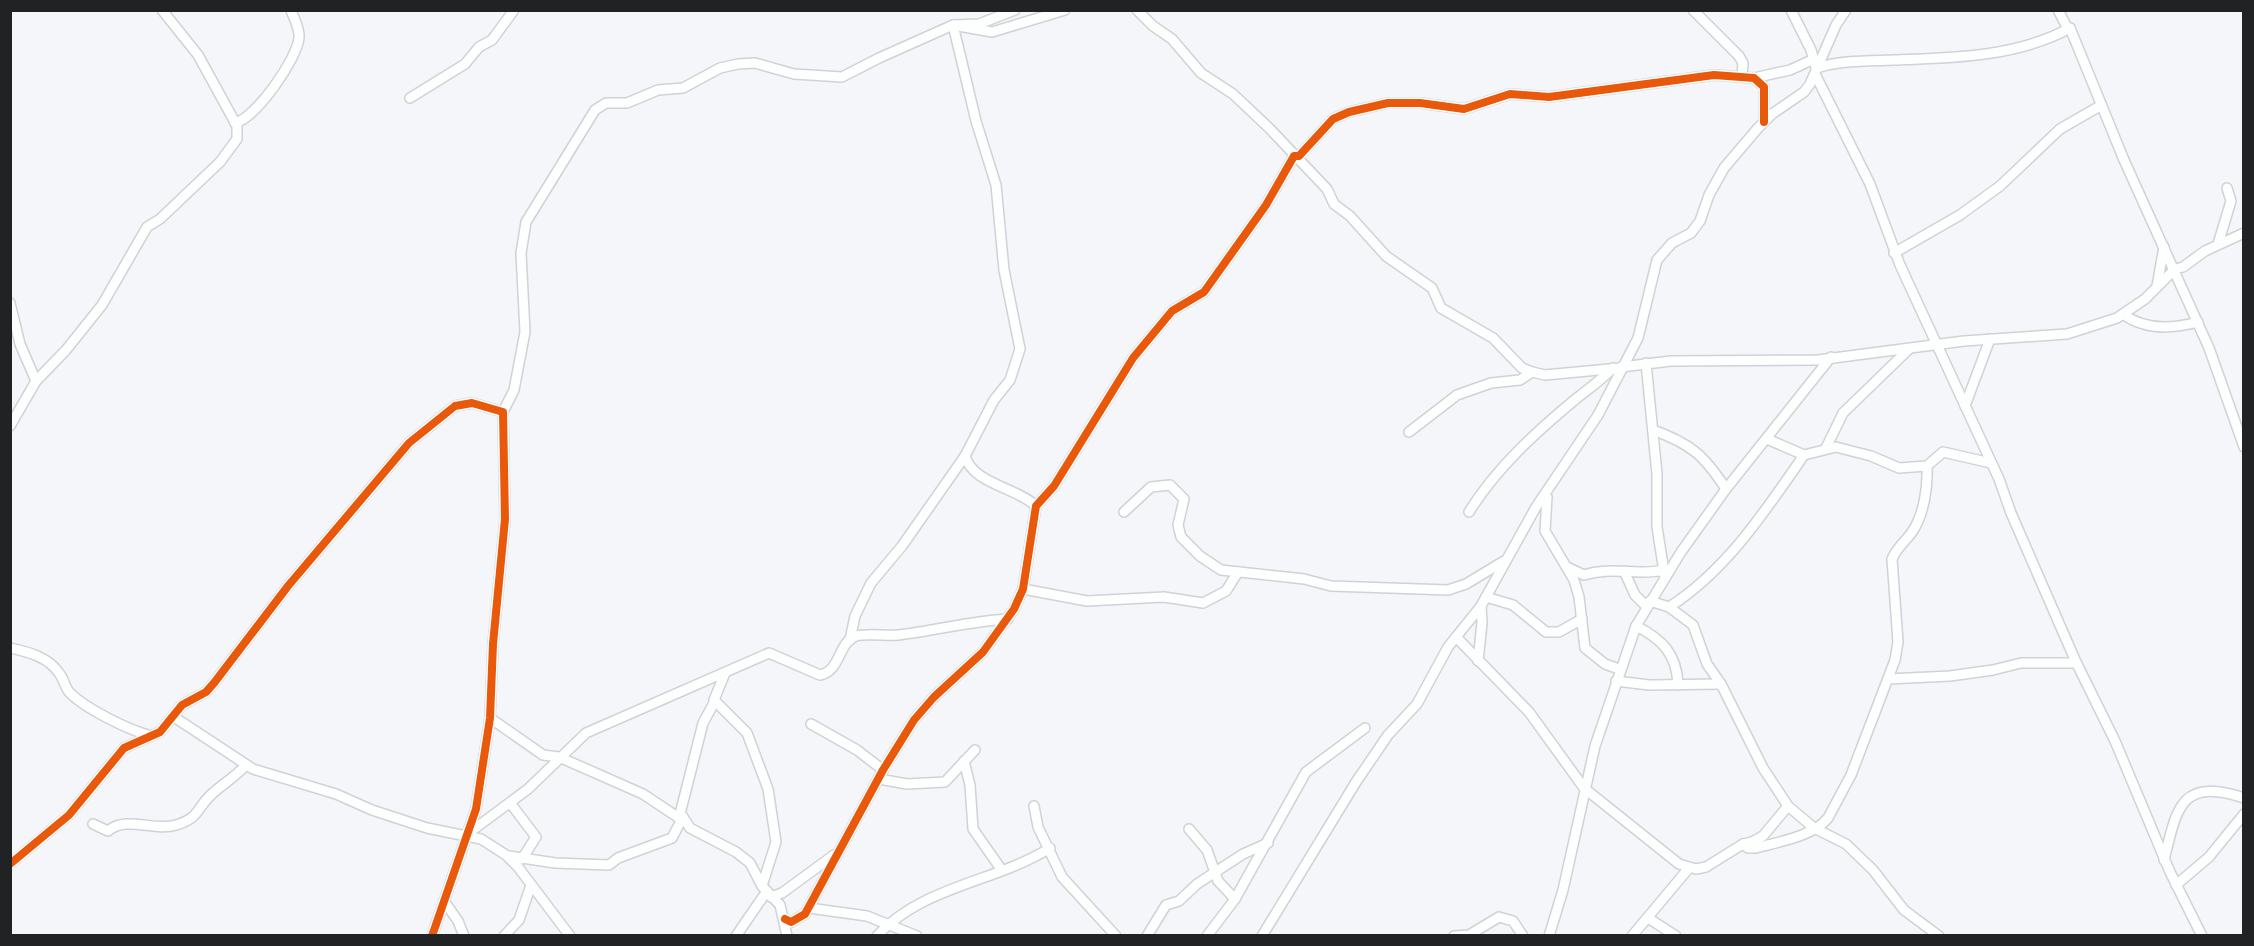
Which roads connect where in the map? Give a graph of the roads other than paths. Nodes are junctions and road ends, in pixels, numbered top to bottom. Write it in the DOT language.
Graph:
graph roads {
  1 [pos="162,10"];
  2 [pos="291,10"];
  3 [pos="514,10"];
  4 [pos="1015,10"];
  5 [pos="1065,10"];
  6 [pos="1137,10"];
  7 [pos="1693,10"];
  8 [pos="1791,10"];
  9 [pos="1846,10"];
  10 [pos="2058,10"];
  11 [pos="953,25"];
  12 [pos="2070,28"];
  13 [pos="1816,68"];
  14 [pos="1742,76"];
  15 [pos="1754,78"];
  16 [pos="410,98"];
  17 [pos="2100,106"];
  18 [pos="1764,122"];
  19 [pos="235,123"];
  20 [pos="1294,156"];
  21 [pos="2227,188"];
  22 [pos="2244,233"];
  23 [pos="2218,244"];
  24 [pos="2164,247"];
  25 [pos="1894,253"];
  26 [pos="2175,270"];
  27 [pos="2156,288"];
  28 [pos="10,303"];
  29 [pos="2123,314"];
  30 [pos="2198,322"];
  31 [pos="1990,339"];
  32 [pos="1938,345"];
  33 [pos="1909,349"];
  34 [pos="1831,357"];
  35 [pos="1646,363"];
  36 [pos="1618,368"];
  37 [pos="1532,372"];
  38 [pos="36,381"];
  39 [pos="1965,406"];
  40 [pos="503,412"];
  41 [pos="10,426"];
  42 [pos="1653,430"];
  43 [pos="1408,432"];
  44 [pos="2242,434"];
  45 [pos="1767,439"];
  46 [pos="2244,447"];
  47 [pos="1826,448"];
  48 [pos="1804,455"];
  49 [pos="965,456"];
  50 [pos="1991,463"];
  51 [pos="1927,466"];
  52 [pos="1726,489"];
  53 [pos="1547,497"];
  54 [pos="1036,506"];
  55 [pos="1124,512"];
  56 [pos="1469,512"];
  57 [pos="1504,561"];
  58 [pos="1568,568"];
  59 [pos="1624,571"];
  60 [pos="1238,572"];
  61 [pos="1665,574"];
  62 [pos="1023,589"];
  63 [pos="1486,597"];
  64 [pos="1649,604"];
  65 [pos="1481,606"];
  66 [pos="1669,607"];
  67 [pos="1008,619"];
  68 [pos="1582,619"];
  69 [pos="1636,626"];
  70 [pos="1456,637"];
  71 [pos="850,639"];
  72 [pos="10,648"];
  73 [pos="1478,661"];
  74 [pos="2076,663"];
  75 [pos="1619,669"];
  76 [pos="725,673"];
  77 [pos="1888,679"];
  78 [pos="1616,681"];
  79 [pos="1722,684"];
  80 [pos="1678,685"];
  81 [pos="715,701"];
  82 [pos="174,717"];
  83 [pos="490,718"];
  84 [pos="811,724"];
  85 [pos="1365,728"];
  86 [pos="148,735"];
  87 [pos="975,750"];
  88 [pos="559,758"];
  89 [pos="964,761"];
  90 [pos="245,766"];
  91 [pos="882,770"];
  92 [pos="879,779"];
  93 [pos="1584,788"];
  94 [pos="2244,798"];
  95 [pos="511,804"];
  96 [pos="1034,806"];
  97 [pos="1788,806"];
  98 [pos="2244,814"];
  99 [pos="681,818"];
  100 [pos="93,824"];
  101 [pos="1814,828"];
  102 [pos="1189,829"];
  103 [pos="466,835"];
  104 [pos="1268,843"];
  105 [pos="1743,844"];
  106 [pos="1050,848"];
  107 [pos="837,853"];
  108 [pos="506,855"];
  109 [pos="522,859"];
  110 [pos="2164,860"];
  111 [pos="10,864"];
  112 [pos="1689,868"];
  113 [pos="1001,869"];
  114 [pos="1214,874"];
  115 [pos="531,885"];
  116 [pos="2176,885"];
  117 [pos="767,891"];
  118 [pos="1235,898"];
  119 [pos="444,901"];
  120 [pos="809,908"];
  121 [pos="1648,918"];
  122 [pos="785,919"];
  123 [pos="888,924"];
  124 [pos="432,936"];
  125 [pos="464,936"];
  126 [pos="504,936"];
  127 [pos="570,936"];
  128 [pos="736,936"];
  129 [pos="788,936"];
  130 [pos="877,936"];
  131 [pos="917,936"];
  132 [pos="1116,936"];
  133 [pos="1147,936"];
  134 [pos="1207,936"];
  135 [pos="1263,936"];
  136 [pos="1454,936"];
  137 [pos="1523,936"];
  138 [pos="1549,936"];
  139 [pos="1632,936"];
  140 [pos="1676,936"];
  141 [pos="1939,936"];
  142 [pos="2202,936"];
  1 -- 19 [label="street"];
  2 -- 19 [label="street"];
  3 -- 16 [label="street"];
  4 -- 11 [label="street"];
  5 -- 11 [label="street"];
  6 -- 20 [label="street"];
  7 -- 14 [label="street"];
  8 -- 13 [label="street"];
  9 -- 13 [label="street"];
  10 -- 12 [label="street"];
  11 -- 40 [label="street"];
  11 -- 49 [label="street"];
  12 -- 13 [label="street"];
  12 -- 17 [label="street"];
  13 -- 15 [label="street"];
  13 -- 18 [label="street"];
  13 -- 25 [label="street"];
  14 -- 15 [label="street"];
  14 -- 20 [label="street"];
  15 -- 18 [label="street"];
  17 -- 24 [label="street"];
  17 -- 25 [label="street"];
  18 -- 36 [label="street"];
  19 -- 38 [label="street"];
  20 -- 37 [label="street"];
  20 -- 54 [label="street"];
  21 -- 23 [label="street"];
  22 -- 23 [label="street"];
  23 -- 26 [label="street"];
  24 -- 26 [label="street"];
  24 -- 27 [label="street"];
  25 -- 32 [label="street"];
  26 -- 27 [label="street"];
  26 -- 30 [label="street"];
  27 -- 29 [label="street"];
  28 -- 38 [label="street"];
  29 -- 30 [label="street"];
  29 -- 31 [label="street"];
  30 -- 44 [label="street"];
  31 -- 32 [label="street"];
  31 -- 39 [label="street"];
  32 -- 33 [label="street"];
  32 -- 39 [label="street"];
  33 -- 34 [label="street"];
  33 -- 47 [label="street"];
  34 -- 35 [label="street"];
  34 -- 45 [label="street"];
  35 -- 36 [label="street"];
  35 -- 42 [label="street"];
  36 -- 37 [label="street"];
  36 -- 56 [label="street"];
  36 -- 57 [label="street"];
  37 -- 43 [label="street"];
  38 -- 41 [label="street"];
  39 -- 50 [label="street"];
  40 -- 82 [label="street"];
  40 -- 83 [label="street"];
  42 -- 52 [label="street"];
  42 -- 61 [label="street"];
  44 -- 46 [label="street"];
  45 -- 48 [label="street"];
  45 -- 52 [label="street"];
  47 -- 48 [label="street"];
  47 -- 51 [label="street"];
  48 -- 66 [label="street"];
  49 -- 54 [label="street"];
  49 -- 71 [label="street"];
  50 -- 51 [label="street"];
  50 -- 74 [label="street"];
  51 -- 77 [label="street"];
  52 -- 61 [label="street"];
  53 -- 58 [label="street"];
  54 -- 62 [label="street"];
  55 -- 60 [label="street"];
  57 -- 60 [label="street"];
  57 -- 63 [label="street"];
  58 -- 59 [label="street"];
  58 -- 68 [label="street"];
  59 -- 61 [label="street"];
  59 -- 64 [label="street"];
  60 -- 62 [label="street"];
  61 -- 64 [label="street"];
  62 -- 67 [label="street"];
  63 -- 65 [label="street"];
  63 -- 68 [label="street"];
  64 -- 66 [label="street"];
  64 -- 69 [label="street"];
  65 -- 70 [label="street"];
  65 -- 73 [label="street"];
  66 -- 79 [label="street"];
  67 -- 71 [label="street"];
  67 -- 91 [label="street"];
  68 -- 75 [label="street"];
  69 -- 75 [label="street"];
  69 -- 80 [label="street"];
  70 -- 73 [label="street"];
  70 -- 135 [label="street"];
  71 -- 76 [label="street"];
  72 -- 86 [label="street"];
  73 -- 93 [label="street"];
  74 -- 77 [label="street"];
  74 -- 110 [label="street"];
  75 -- 78 [label="street"];
  76 -- 81 [label="street"];
  76 -- 88 [label="street"];
  77 -- 101 [label="street"];
  78 -- 80 [label="street"];
  78 -- 93 [label="street"];
  79 -- 80 [label="street"];
  79 -- 97 [label="street"];
  81 -- 99 [label="street"];
  81 -- 117 [label="street"];
  82 -- 86 [label="street"];
  82 -- 90 [label="street"];
  83 -- 88 [label="street"];
  83 -- 103 [label="street"];
  84 -- 91 [label="street"];
  85 -- 104 [label="street"];
  86 -- 111 [label="street"];
  87 -- 89 [label="street"];
  88 -- 95 [label="street"];
  88 -- 99 [label="street"];
  89 -- 92 [label="street"];
  89 -- 113 [label="street"];
  90 -- 100 [label="street"];
  90 -- 103 [label="street"];
  91 -- 92 [label="street"];
  92 -- 107 [label="street"];
  93 -- 112 [label="street"];
  93 -- 138 [label="street"];
  94 -- 110 [label="street"];
  95 -- 103 [label="street"];
  95 -- 109 [label="street"];
  96 -- 106 [label="street"];
  97 -- 101 [label="street"];
  97 -- 105 [label="street"];
  98 -- 116 [label="street"];
  99 -- 109 [label="street"];
  99 -- 117 [label="street"];
  101 -- 105 [label="street"];
  101 -- 141 [label="street"];
  102 -- 114 [label="street"];
  103 -- 108 [label="street"];
  103 -- 119 [label="street"];
  104 -- 114 [label="street"];
  104 -- 118 [label="street"];
  105 -- 112 [label="street"];
  106 -- 113 [label="street"];
  106 -- 132 [label="street"];
  107 -- 117 [label="street"];
  107 -- 120 [label="street"];
  108 -- 109 [label="street"];
  108 -- 115 [label="street"];
  110 -- 116 [label="street"];
  112 -- 121 [label="street"];
  113 -- 123 [label="street"];
  114 -- 118 [label="street"];
  114 -- 133 [label="street"];
  115 -- 126 [label="street"];
  115 -- 127 [label="street"];
  116 -- 142 [label="street"];
  117 -- 122 [label="street"];
  117 -- 128 [label="street"];
  118 -- 134 [label="street"];
  119 -- 124 [label="street"];
  119 -- 125 [label="street"];
  120 -- 122 [label="street"];
  120 -- 123 [label="street"];
  121 -- 139 [label="street"];
  121 -- 140 [label="street"];
  122 -- 129 [label="street"];
  123 -- 130 [label="street"];
  123 -- 131 [label="street"];
  136 -- 137 [label="street"];
}
